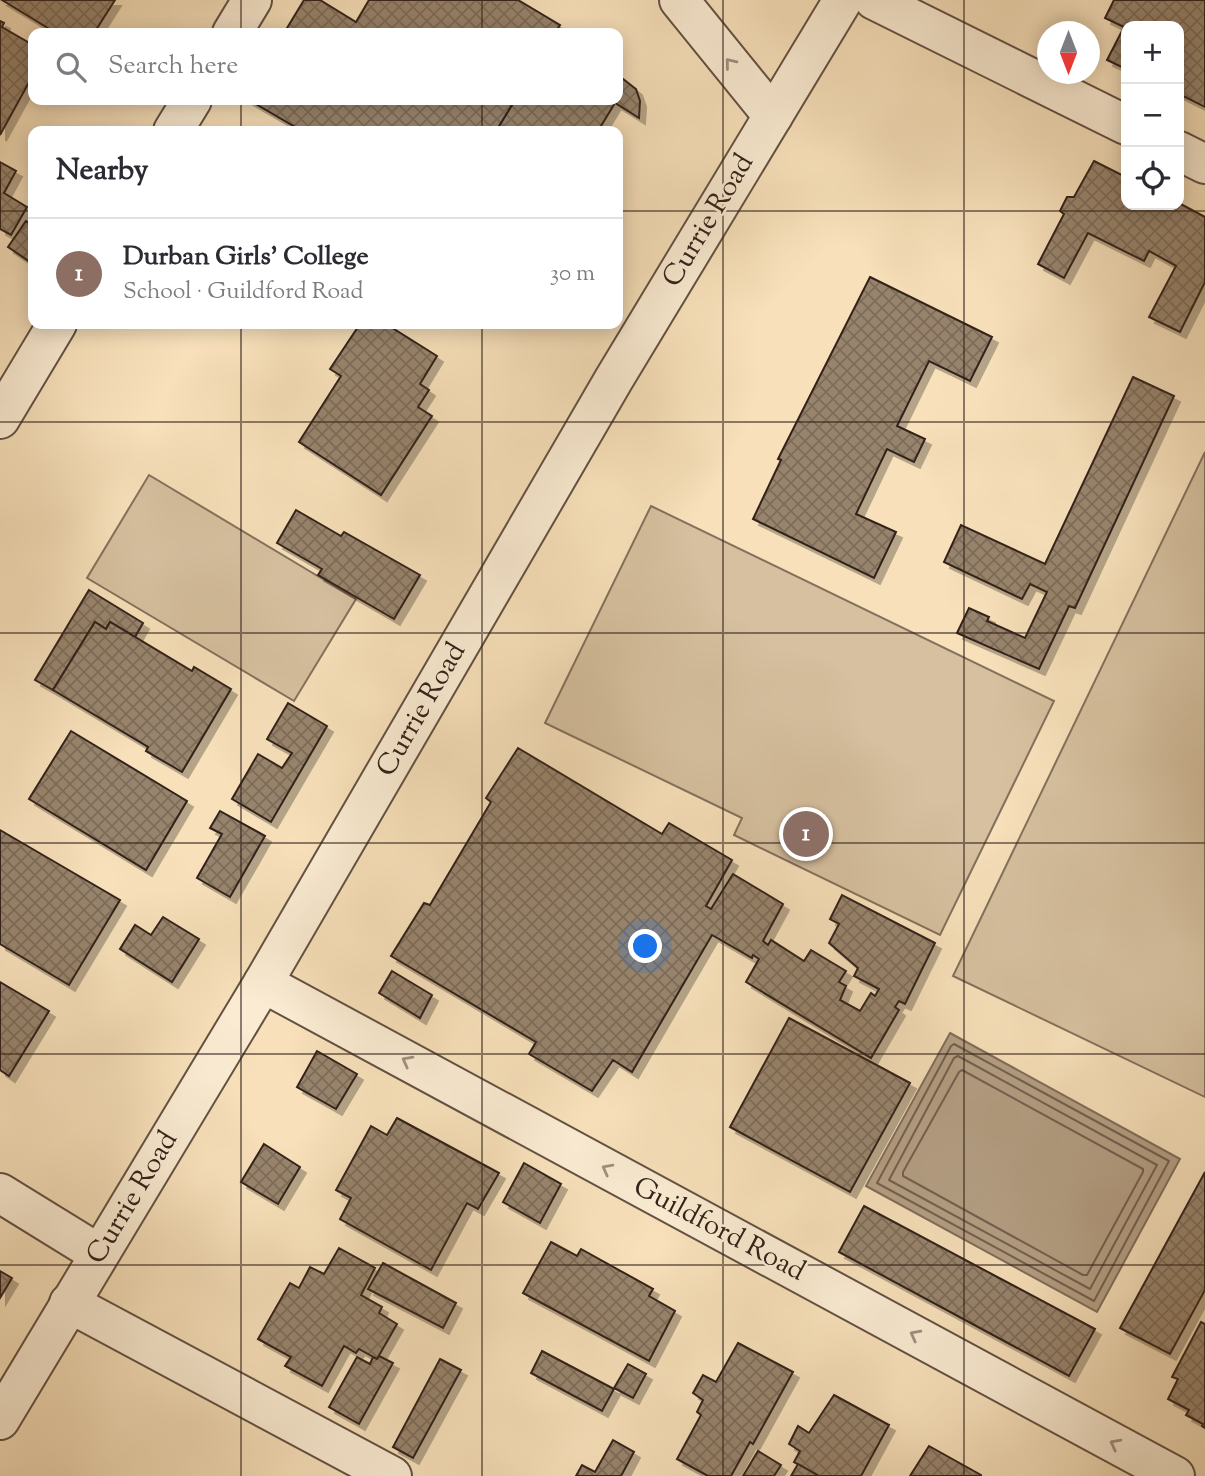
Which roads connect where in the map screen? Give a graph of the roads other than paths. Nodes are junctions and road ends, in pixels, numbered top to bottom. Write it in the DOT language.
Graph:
graph roads {
  1 [pos="252,0"];
  2 [pos="679,0"];
  3 [pos="843,0"];
  4 [pos="874,0"];
  5 [pos="235,28"];
  6 [pos="189,105"];
  7 [pos="773,116"];
  8 [pos="1121,123"];
  9 [pos="176,126"];
  10 [pos="1184,154"];
  11 [pos="1205,164"];
  12 [pos="54,329"];
  13 [pos="0,419"];
  14 [pos="263,983"];
  15 [pos="0,1194"];
  16 [pos="99,1254"];
  17 [pos="69,1303"];
  18 [pos="0,1420"];
  19 [pos="391,1476"];
  20 [pos="1175,1476"];
  1 -- 5 [label="street"];
  7 -- 2 [label="street, one-way"];
  3 -- 7 [label="street, Currie Road"];
  4 -- 8 [label="street"];
  6 -- 9 [label="street"];
  7 -- 14 [label="street, Currie Road"];
  10 -- 11 [label="street"];
  12 -- 13 [label="street"];
  14 -- 16 [label="street, Currie Road"];
  20 -- 14 [label="street, Guildford Road, one-way"];
  15 -- 16 [label="street"];
  16 -- 17 [label="street, Currie Road"];
  17 -- 18 [label="street, Currie Road"];
  17 -- 19 [label="street"];
}
